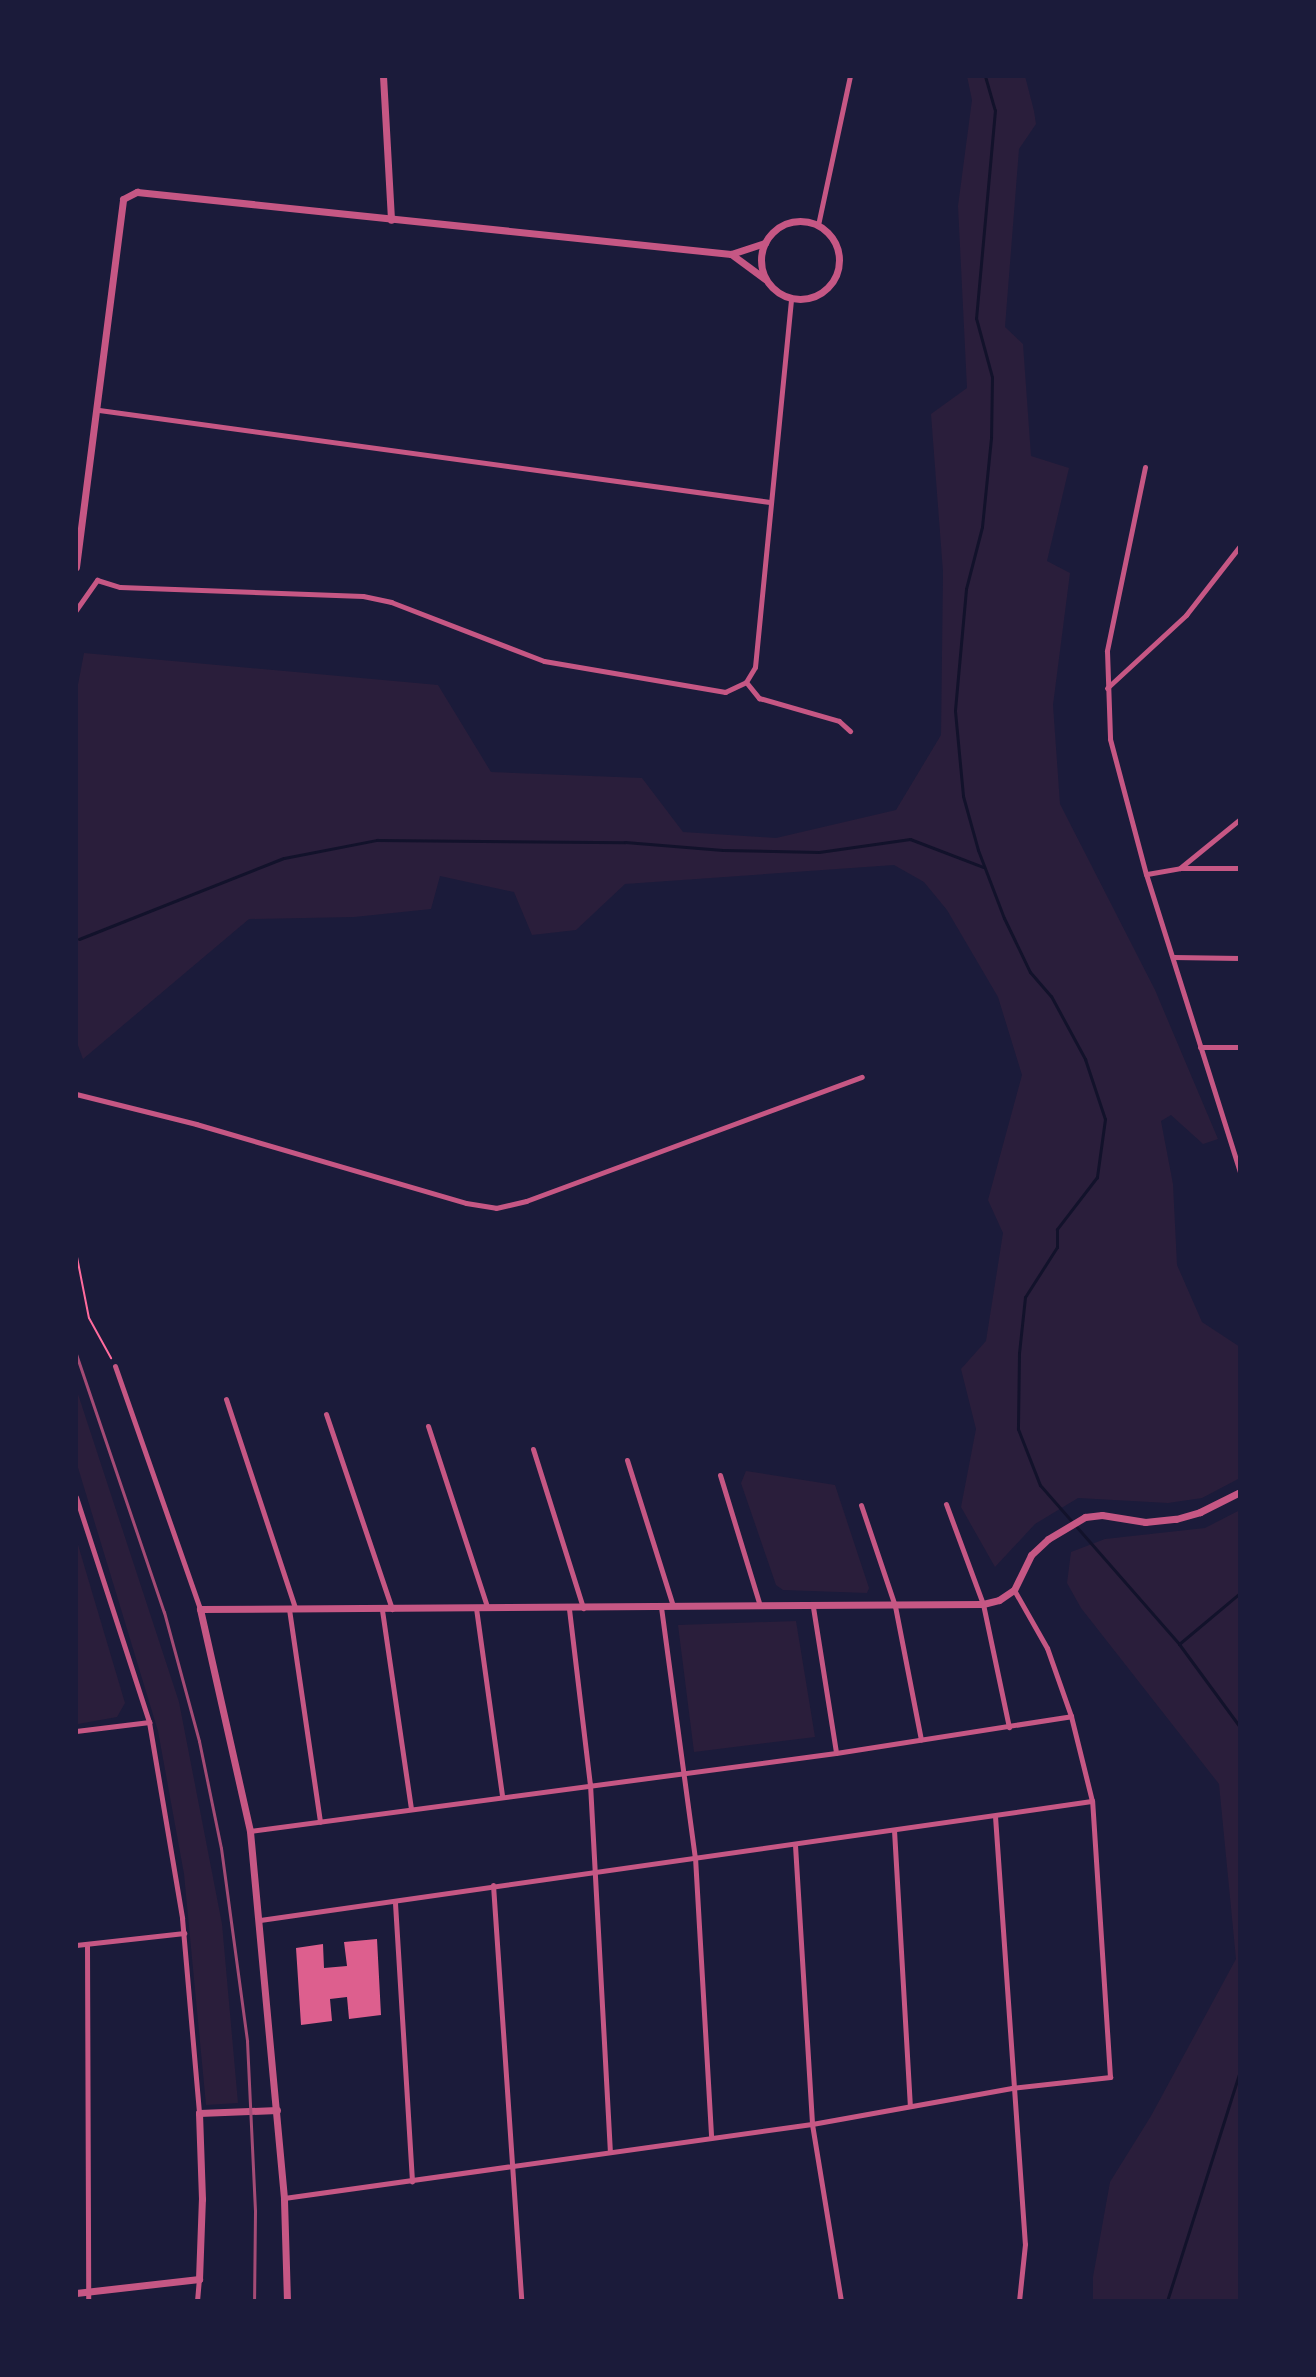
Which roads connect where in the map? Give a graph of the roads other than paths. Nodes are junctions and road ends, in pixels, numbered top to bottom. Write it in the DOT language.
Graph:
graph roads {
  1 [pos="383,76"];
  2 [pos="850,76"];
  3 [pos="391,220"];
  4 [pos="818,225"];
  5 [pos="765,243"];
  6 [pos="731,254"];
  7 [pos="765,279"];
  8 [pos="791,299"];
  9 [pos="99,410"];
  10 [pos="1145,467"];
  11 [pos="770,502"];
  12 [pos="1240,546"];
  13 [pos="76,567"];
  14 [pos="76,610"];
  15 [pos="746,682"];
  16 [pos="1106,688"];
  17 [pos="850,731"];
  18 [pos="1240,819"];
  19 [pos="1180,868"];
  20 [pos="1240,868"];
  21 [pos="1146,874"];
  22 [pos="1172,957"];
  23 [pos="1240,958"];
  24 [pos="1200,1047"];
  25 [pos="1240,1047"];
  26 [pos="862,1077"];
  27 [pos="76,1094"];
  28 [pos="1232,1138"];
  29 [pos="1240,1138"];
  30 [pos="1240,1173"];
  31 [pos="115,1366"];
  32 [pos="226,1399"];
  33 [pos="326,1414"];
  34 [pos="428,1426"];
  35 [pos="533,1449"];
  36 [pos="627,1460"];
  37 [pos="720,1475"];
  38 [pos="1240,1492"];
  39 [pos="76,1497"];
  40 [pos="946,1504"];
  41 [pos="861,1505"];
  42 [pos="1014,1590"];
  43 [pos="983,1604"];
  44 [pos="895,1606"];
  45 [pos="661,1607"];
  46 [pos="673,1607"];
  47 [pos="761,1607"];
  48 [pos="813,1607"];
  49 [pos="476,1608"];
  50 [pos="488,1608"];
  51 [pos="200,1609"];
  52 [pos="292,1609"];
  53 [pos="569,1609"];
  54 [pos="583,1609"];
  55 [pos="382,1610"];
  56 [pos="392,1610"];
  57 [pos="1071,1716"];
  58 [pos="149,1722"];
  59 [pos="1009,1727"];
  60 [pos="76,1731"];
  61 [pos="921,1740"];
  62 [pos="836,1753"];
  63 [pos="685,1772"];
  64 [pos="590,1784"];
  65 [pos="502,1795"];
  66 [pos="1092,1801"];
  67 [pos="411,1808"];
  68 [pos="995,1816"];
  69 [pos="320,1822"];
  70 [pos="894,1830"];
  71 [pos="250,1831"];
  72 [pos="795,1845"];
  73 [pos="695,1857"];
  74 [pos="596,1871"];
  75 [pos="493,1885"];
  76 [pos="395,1903"];
  77 [pos="260,1920"];
  78 [pos="184,1933"];
  79 [pos="87,1944"];
  80 [pos="76,1945"];
  81 [pos="1012,2088"];
  82 [pos="910,2106"];
  83 [pos="277,2110"];
  84 [pos="199,2113"];
  85 [pos="812,2124"];
  86 [pos="711,2136"];
  87 [pos="610,2151"];
  88 [pos="510,2166"];
  89 [pos="412,2181"];
  90 [pos="284,2198"];
  91 [pos="199,2279"];
  92 [pos="88,2291"];
  93 [pos="76,2293"];
  94 [pos="88,2301"];
  95 [pos="197,2301"];
  96 [pos="287,2301"];
  97 [pos="521,2301"];
  98 [pos="841,2301"];
  99 [pos="1019,2301"];
  1 -- 3 [label="street"];
  2 -- 4 [label="street"];
  3 -- 6 [label="street"];
  3 -- 9 [label="street"];
  4 -- 5 [label="street"];
  4 -- 8 [label="street"];
  5 -- 6 [label="street"];
  5 -- 7 [label="street"];
  6 -- 7 [label="street"];
  7 -- 8 [label="street"];
  8 -- 11 [label="street"];
  9 -- 11 [label="street"];
  9 -- 13 [label="street"];
  10 -- 16 [label="street"];
  11 -- 15 [label="street"];
  12 -- 16 [label="street"];
  14 -- 15 [label="street"];
  15 -- 17 [label="street"];
  16 -- 21 [label="street"];
  18 -- 19 [label="street"];
  19 -- 20 [label="street"];
  19 -- 21 [label="street"];
  21 -- 22 [label="street"];
  22 -- 23 [label="street"];
  22 -- 24 [label="street"];
  24 -- 25 [label="street"];
  24 -- 28 [label="street"];
  26 -- 27 [label="street"];
  28 -- 29 [label="street"];
  28 -- 30 [label="street"];
  31 -- 51 [label="street"];
  32 -- 52 [label="street"];
  33 -- 56 [label="street"];
  34 -- 50 [label="street"];
  35 -- 54 [label="street"];
  36 -- 46 [label="street"];
  37 -- 47 [label="street"];
  38 -- 42 [label="street"];
  39 -- 58 [label="street"];
  40 -- 43 [label="street"];
  41 -- 44 [label="street"];
  42 -- 43 [label="street"];
  42 -- 57 [label="street"];
  43 -- 44 [label="street"];
  43 -- 59 [label="street"];
  44 -- 48 [label="street"];
  44 -- 61 [label="street"];
  45 -- 46 [label="street"];
  45 -- 54 [label="street"];
  45 -- 63 [label="street"];
  46 -- 47 [label="street"];
  47 -- 48 [label="street"];
  48 -- 62 [label="street"];
  49 -- 50 [label="street"];
  49 -- 56 [label="street"];
  49 -- 65 [label="street"];
  50 -- 53 [label="street"];
  51 -- 52 [label="street"];
  51 -- 71 [label="street"];
  52 -- 55 [label="street"];
  52 -- 69 [label="street"];
  53 -- 54 [label="street"];
  53 -- 64 [label="street"];
  55 -- 56 [label="street"];
  55 -- 67 [label="street"];
  57 -- 59 [label="street"];
  57 -- 66 [label="street"];
  58 -- 60 [label="street"];
  58 -- 78 [label="street"];
  59 -- 61 [label="street"];
  61 -- 62 [label="street"];
  62 -- 63 [label="street"];
  63 -- 64 [label="street"];
  63 -- 73 [label="street"];
  64 -- 65 [label="street"];
  64 -- 74 [label="street"];
  65 -- 67 [label="street"];
  66 -- 68 [label="street"];
  66 -- 81 [label="street"];
  67 -- 69 [label="street"];
  68 -- 70 [label="street"];
  68 -- 81 [label="street"];
  69 -- 71 [label="street"];
  70 -- 72 [label="street"];
  70 -- 82 [label="street"];
  71 -- 77 [label="street"];
  72 -- 73 [label="street"];
  72 -- 85 [label="street"];
  73 -- 74 [label="street"];
  73 -- 86 [label="street"];
  74 -- 75 [label="street"];
  74 -- 87 [label="street"];
  75 -- 76 [label="street"];
  75 -- 88 [label="street"];
  76 -- 77 [label="street"];
  76 -- 89 [label="street"];
  77 -- 83 [label="street"];
  78 -- 79 [label="street"];
  78 -- 84 [label="street"];
  79 -- 80 [label="street"];
  79 -- 92 [label="street"];
  81 -- 82 [label="street"];
  81 -- 99 [label="street"];
  82 -- 85 [label="street"];
  83 -- 84 [label="street"];
  83 -- 90 [label="street"];
  84 -- 91 [label="street"];
  85 -- 86 [label="street"];
  85 -- 98 [label="street"];
  86 -- 87 [label="street"];
  87 -- 88 [label="street"];
  88 -- 89 [label="street"];
  88 -- 97 [label="street"];
  89 -- 90 [label="street"];
  90 -- 96 [label="street"];
  91 -- 92 [label="street"];
  91 -- 95 [label="street"];
  92 -- 93 [label="street"];
  92 -- 94 [label="street"];
}
